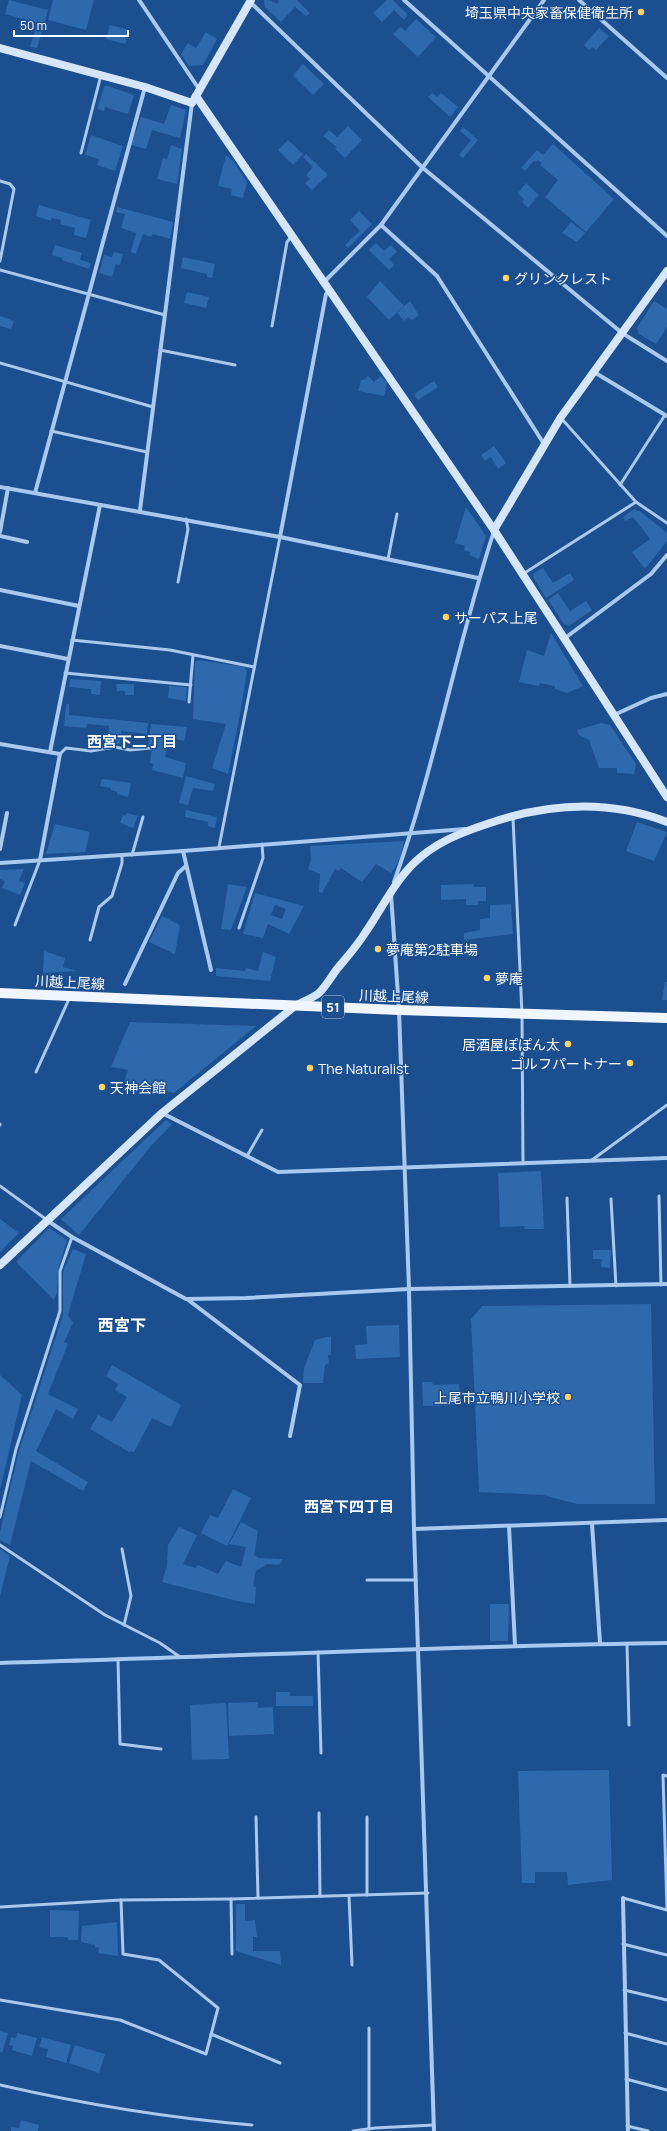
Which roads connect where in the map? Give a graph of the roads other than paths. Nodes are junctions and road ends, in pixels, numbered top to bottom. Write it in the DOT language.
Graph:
graph roads {
  1 [pos="139,0"];
  2 [pos="404,0"];
  3 [pos="544,0"];
  4 [pos="579,0"];
  5 [pos="251,1"];
  6 [pos="0,48"];
  7 [pos="102,75"];
  8 [pos="490,76"];
  9 [pos="667,78"];
  10 [pos="145,86"];
  11 [pos="196,96"];
  12 [pos="81,153"];
  13 [pos="423,168"];
  14 [pos="0,181"];
  15 [pos="381,225"];
  16 [pos="292,234"];
  17 [pos="667,236"];
  18 [pos="0,261"];
  19 [pos="0,270"];
  20 [pos="667,271"];
  21 [pos="324,281"];
  22 [pos="331,290"];
  23 [pos="88,294"];
  24 [pos="165,315"];
  25 [pos="272,326"];
  26 [pos="622,332"];
  27 [pos="160,350"];
  28 [pos="667,361"];
  29 [pos="0,363"];
  30 [pos="235,365"];
  31 [pos="594,372"];
  32 [pos="64,381"];
  33 [pos="153,407"];
  34 [pos="666,415"];
  35 [pos="561,417"];
  36 [pos="51,431"];
  37 [pos="544,444"];
  38 [pos="147,452"];
  39 [pos="620,485"];
  40 [pos="0,487"];
  41 [pos="8,488"];
  42 [pos="35,493"];
  43 [pos="636,502"];
  44 [pos="100,504"];
  45 [pos="140,510"];
  46 [pos="397,514"];
  47 [pos="186,519"];
  48 [pos="667,523"];
  49 [pos="494,530"];
  50 [pos="0,532"];
  51 [pos="0,536"];
  52 [pos="280,537"];
  53 [pos="26,542"];
  54 [pos="667,555"];
  55 [pos="388,559"];
  56 [pos="523,574"];
  57 [pos="478,578"];
  58 [pos="178,582"];
  59 [pos="0,590"];
  60 [pos="79,606"];
  61 [pos="565,638"];
  62 [pos="72,640"];
  63 [pos="0,646"];
  64 [pos="193,654"];
  65 [pos="68,659"];
  66 [pos="254,667"];
  67 [pos="65,673"];
  68 [pos="191,684"];
  69 [pos="667,694"];
  70 [pos="189,702"];
  71 [pos="614,715"];
  72 [pos="0,744"];
  73 [pos="151,748"];
  74 [pos="50,752"];
  75 [pos="60,754"];
  76 [pos="667,796"];
  77 [pos="7,813"];
  78 [pos="513,815"];
  79 [pos="143,817"];
  80 [pos="667,822"];
  81 [pos="474,828"];
  82 [pos="412,834"];
  83 [pos="262,844"];
  84 [pos="219,847"];
  85 [pos="0,849"];
  86 [pos="183,851"];
  87 [pos="122,855"];
  88 [pos="132,855"];
  89 [pos="40,860"];
  90 [pos="0,863"];
  91 [pos="186,866"];
  92 [pos="390,892"];
  93 [pos="15,925"];
  94 [pos="239,928"];
  95 [pos="90,940"];
  96 [pos="211,970"];
  97 [pos="125,984"];
  98 [pos="0,993"];
  99 [pos="70,996"];
  100 [pos="295,1006"];
  101 [pos="399,1010"];
  102 [pos="522,1014"];
  103 [pos="667,1018"];
  104 [pos="36,1072"];
  105 [pos="667,1105"];
  106 [pos="162,1113"];
  107 [pos="262,1130"];
  108 [pos="247,1156"];
  109 [pos="667,1158"];
  110 [pos="590,1162"];
  111 [pos="523,1164"];
  112 [pos="404,1168"];
  113 [pos="0,1186"];
  114 [pos="659,1196"];
  115 [pos="567,1198"];
  116 [pos="611,1199"];
  117 [pos="48,1221"];
  118 [pos="72,1237"];
  119 [pos="0,1265"];
  120 [pos="667,1284"];
  121 [pos="661,1285"];
  122 [pos="616,1286"];
  123 [pos="570,1287"];
  124 [pos="409,1289"];
  125 [pos="186,1298"];
  126 [pos="290,1436"];
  127 [pos="0,1517"];
  128 [pos="667,1520"];
  129 [pos="592,1524"];
  130 [pos="509,1526"];
  131 [pos="414,1529"];
  132 [pos="0,1545"];
  133 [pos="122,1550"];
  134 [pos="367,1580"];
  135 [pos="416,1580"];
  136 [pos="124,1625"];
  137 [pos="600,1643"];
  138 [pos="667,1643"];
  139 [pos="627,1644"];
  140 [pos="515,1645"];
  141 [pos="418,1650"];
  142 [pos="318,1652"];
  143 [pos="183,1658"];
  144 [pos="118,1660"];
  145 [pos="0,1663"];
  146 [pos="629,1725"];
  147 [pos="161,1749"];
  148 [pos="321,1753"];
  149 [pos="667,1776"];
  150 [pos="320,1813"];
  151 [pos="256,1817"];
  152 [pos="367,1817"];
  153 [pos="666,1821"];
  154 [pos="666,1867"];
  155 [pos="428,1893"];
  156 [pos="367,1895"];
  157 [pos="320,1896"];
  158 [pos="349,1896"];
  159 [pos="258,1898"];
  160 [pos="623,1898"];
  161 [pos="231,1899"];
  162 [pos="121,1900"];
  163 [pos="0,1907"];
  164 [pos="667,1910"];
  165 [pos="623,1944"];
  166 [pos="232,1954"];
  167 [pos="667,1955"];
  168 [pos="352,1964"];
  169 [pos="624,1990"];
  170 [pos="0,2000"];
  171 [pos="667,2000"];
  172 [pos="368,2028"];
  173 [pos="625,2033"];
  174 [pos="211,2034"];
  175 [pos="667,2044"];
  176 [pos="280,2063"];
  177 [pos="626,2079"];
  178 [pos="0,2085"];
  179 [pos="667,2090"];
  180 [pos="434,2124"];
  181 [pos="252,2125"];
  182 [pos="627,2126"];
  183 [pos="369,2128"];
  184 [pos="353,2131"];
  185 [pos="434,2131"];
  186 [pos="628,2131"];
  187 [pos="648,2131"];
  1 -- 11 [label="street"];
  2 -- 8 [label="street"];
  3 -- 8 [label="street"];
  4 -- 9 [label="street"];
  5 -- 11 [label="street"];
  5 -- 13 [label="street"];
  6 -- 7 [label="street"];
  7 -- 10 [label="street"];
  7 -- 12 [label="lane"];
  8 -- 13 [label="street"];
  8 -- 17 [label="street"];
  10 -- 11 [label="street"];
  10 -- 23 [label="street"];
  11 -- 16 [label="street"];
  11 -- 24 [label="street"];
  13 -- 15 [label="street"];
  13 -- 26 [label="street"];
  14 -- 18 [label="lane"];
  15 -- 21 [label="street"];
  15 -- 37 [label="street"];
  16 -- 21 [label="street"];
  16 -- 25 [label="lane"];
  19 -- 23 [label="lane"];
  20 -- 26 [label="street"];
  21 -- 22 [label="street"];
  22 -- 49 [label="street"];
  22 -- 52 [label="street"];
  23 -- 24 [label="lane"];
  23 -- 32 [label="street"];
  24 -- 27 [label="street"];
  26 -- 28 [label="street"];
  26 -- 31 [label="street"];
  27 -- 30 [label="lane"];
  27 -- 33 [label="street"];
  29 -- 32 [label="lane"];
  31 -- 34 [label="street"];
  31 -- 35 [label="street"];
  32 -- 33 [label="lane"];
  32 -- 36 [label="street"];
  33 -- 38 [label="street"];
  34 -- 39 [label="lane"];
  35 -- 37 [label="street"];
  35 -- 39 [label="lane"];
  36 -- 38 [label="lane"];
  36 -- 42 [label="street"];
  37 -- 49 [label="street"];
  38 -- 45 [label="street"];
  39 -- 43 [label="lane"];
  40 -- 41 [label="street"];
  41 -- 42 [label="street"];
  41 -- 50 [label="street"];
  42 -- 44 [label="street"];
  43 -- 48 [label="lane"];
  43 -- 56 [label="lane"];
  44 -- 45 [label="street"];
  44 -- 60 [label="street"];
  45 -- 47 [label="street"];
  46 -- 55 [label="lane"];
  47 -- 52 [label="street"];
  47 -- 58 [label="lane"];
  49 -- 56 [label="street"];
  49 -- 57 [label="street"];
  51 -- 53 [label="street"];
  52 -- 55 [label="street"];
  52 -- 66 [label="lane"];
  54 -- 61 [label="street"];
  55 -- 57 [label="street"];
  56 -- 61 [label="street"];
  57 -- 82 [label="street"];
  59 -- 60 [label="street"];
  60 -- 62 [label="street"];
  61 -- 71 [label="street"];
  62 -- 64 [label="lane"];
  62 -- 65 [label="street"];
  63 -- 65 [label="street"];
  64 -- 66 [label="lane"];
  64 -- 68 [label="lane"];
  65 -- 67 [label="street"];
  66 -- 84 [label="lane"];
  67 -- 68 [label="lane"];
  67 -- 74 [label="street"];
  68 -- 70 [label="lane"];
  69 -- 71 [label="street"];
  71 -- 76 [label="street"];
  72 -- 74 [label="street"];
  73 -- 75 [label="lane"];
  74 -- 75 [label="street"];
  75 -- 89 [label="street"];
  77 -- 85 [label="street"];
  78 -- 80 [label="street"];
  78 -- 81 [label="street"];
  78 -- 102 [label="lane"];
  79 -- 88 [label="lane"];
  81 -- 82 [label="street"];
  81 -- 92 [label="street"];
  82 -- 83 [label="street"];
  82 -- 92 [label="street"];
  83 -- 84 [label="street"];
  83 -- 94 [label="lane"];
  84 -- 86 [label="street"];
  86 -- 88 [label="street"];
  86 -- 91 [label="street"];
  87 -- 88 [label="street"];
  87 -- 89 [label="street"];
  87 -- 95 [label="lane"];
  89 -- 90 [label="street"];
  89 -- 93 [label="lane"];
  91 -- 96 [label="street"];
  91 -- 97 [label="street"];
  92 -- 100 [label="street"];
  92 -- 101 [label="street"];
  98 -- 99 [label="main road, 川越上尾線 / 51"];
  99 -- 100 [label="main road, 川越上尾線 / 51"];
  99 -- 104 [label="lane"];
  100 -- 101 [label="main road, 川越上尾線 / 51"];
  100 -- 106 [label="street"];
  101 -- 102 [label="main road, 川越上尾線 / 51"];
  101 -- 112 [label="street"];
  102 -- 103 [label="main road, 川越上尾線 / 51"];
  102 -- 111 [label="lane"];
  105 -- 110 [label="lane"];
  106 -- 108 [label="street"];
  106 -- 117 [label="street"];
  107 -- 108 [label="lane"];
  108 -- 112 [label="street"];
  109 -- 110 [label="street"];
  110 -- 111 [label="street"];
  111 -- 112 [label="street"];
  112 -- 124 [label="street"];
  113 -- 117 [label="lane"];
  114 -- 121 [label="lane"];
  115 -- 123 [label="lane"];
  116 -- 122 [label="lane"];
  117 -- 118 [label="street"];
  117 -- 119 [label="street"];
  118 -- 125 [label="street"];
  118 -- 127 [label="lane"];
  120 -- 121 [label="street"];
  121 -- 122 [label="street"];
  122 -- 123 [label="street"];
  123 -- 124 [label="street"];
  124 -- 125 [label="street"];
  124 -- 131 [label="street"];
  125 -- 126 [label="street"];
  128 -- 129 [label="street"];
  129 -- 130 [label="street"];
  129 -- 137 [label="street"];
  130 -- 131 [label="street"];
  130 -- 140 [label="street"];
  131 -- 135 [label="street"];
  132 -- 136 [label="lane"];
  133 -- 136 [label="lane"];
  134 -- 135 [label="lane"];
  135 -- 141 [label="street"];
  136 -- 143 [label="lane"];
  137 -- 139 [label="street"];
  137 -- 140 [label="street"];
  138 -- 139 [label="street"];
  139 -- 146 [label="lane"];
  140 -- 141 [label="street"];
  141 -- 142 [label="street"];
  141 -- 155 [label="street"];
  142 -- 143 [label="street"];
  142 -- 148 [label="lane"];
  143 -- 144 [label="street"];
  144 -- 145 [label="street"];
  144 -- 147 [label="lane"];
  149 -- 153 [label="lane"];
  150 -- 157 [label="lane"];
  151 -- 159 [label="lane"];
  152 -- 156 [label="lane"];
  153 -- 154 [label="lane"];
  154 -- 164 [label="lane"];
  155 -- 156 [label="lane"];
  155 -- 180 [label="street"];
  156 -- 158 [label="lane"];
  157 -- 158 [label="lane"];
  157 -- 159 [label="lane"];
  158 -- 168 [label="lane"];
  159 -- 161 [label="lane"];
  160 -- 164 [label="lane"];
  160 -- 165 [label="street"];
  161 -- 162 [label="lane"];
  161 -- 166 [label="lane"];
  162 -- 163 [label="lane"];
  162 -- 174 [label="lane"];
  165 -- 167 [label="lane"];
  165 -- 169 [label="street"];
  169 -- 171 [label="lane"];
  169 -- 173 [label="street"];
  170 -- 174 [label="lane"];
  172 -- 183 [label="lane"];
  173 -- 175 [label="lane"];
  173 -- 177 [label="street"];
  174 -- 176 [label="lane"];
  177 -- 179 [label="lane"];
  177 -- 182 [label="street"];
  178 -- 181 [label="lane"];
  180 -- 183 [label="lane"];
  180 -- 185 [label="street"];
  182 -- 186 [label="street"];
  182 -- 187 [label="lane"];
  183 -- 184 [label="lane"];
}
